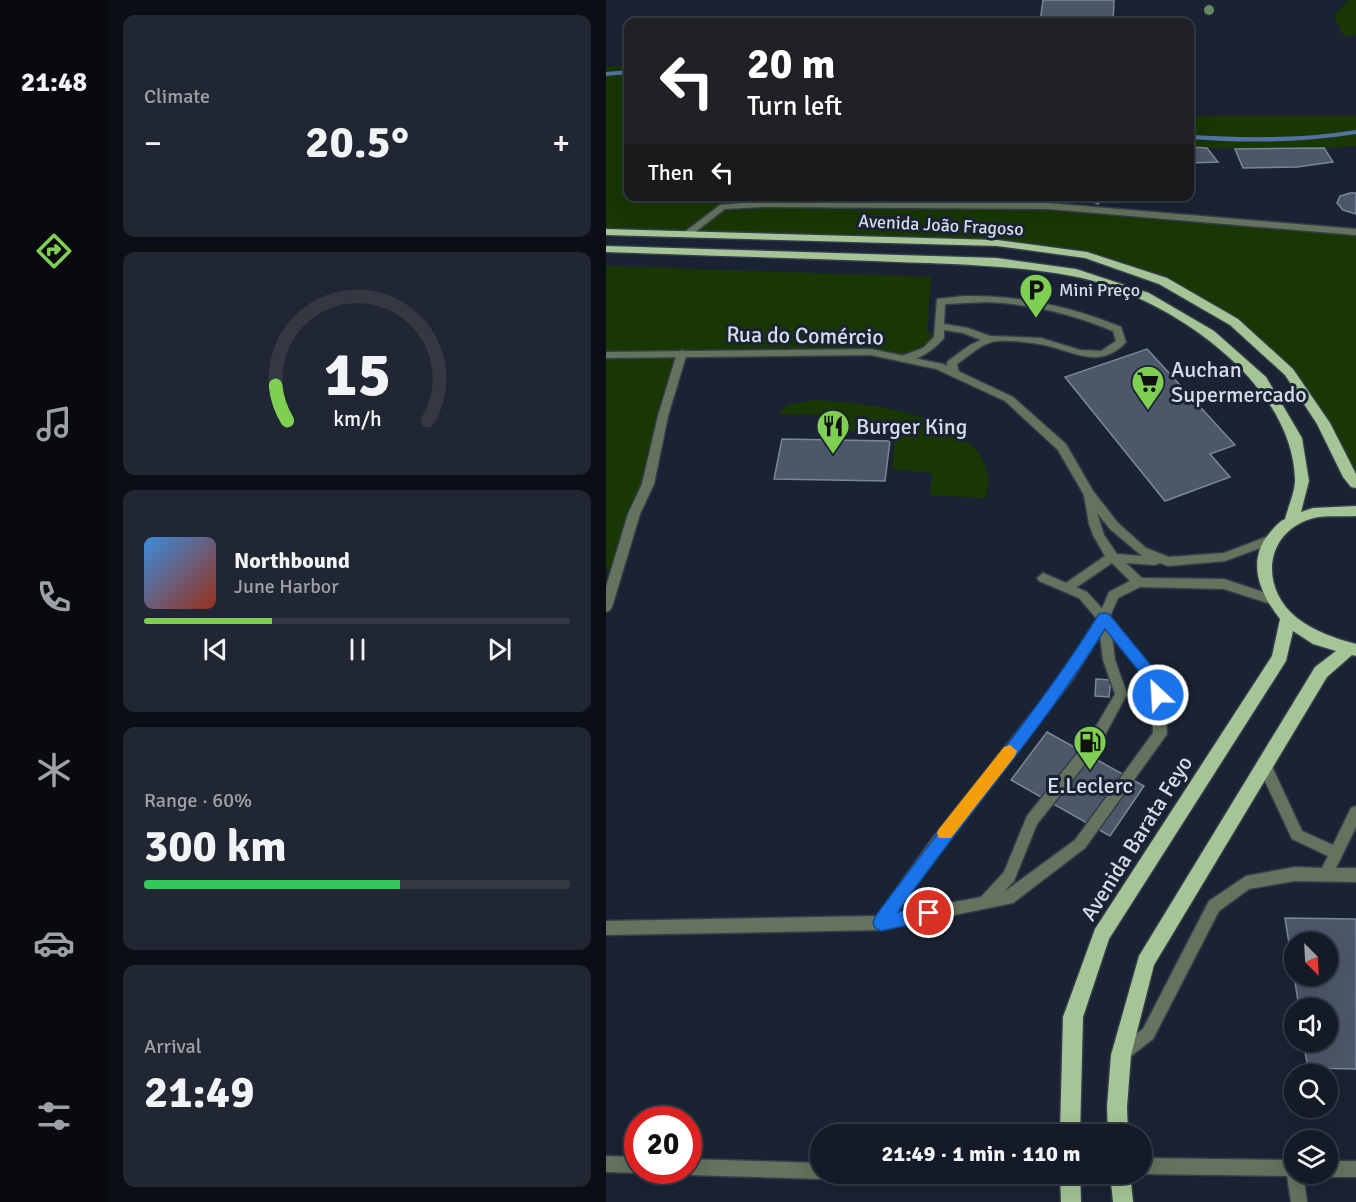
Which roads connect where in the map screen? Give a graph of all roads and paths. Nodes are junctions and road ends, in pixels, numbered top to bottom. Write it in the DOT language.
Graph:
graph roads {
  1 [pos="606,232"];
  2 [pos="1356,232"];
  3 [pos="687,234"];
  4 [pos="606,249"];
  5 [pos="939,326"];
  6 [pos="990,340"];
  7 [pos="682,352"];
  8 [pos="606,355"];
  9 [pos="903,359"];
  10 [pos="954,373"];
  11 [pos="1356,483"];
  12 [pos="1089,494"];
  13 [pos="1356,511"];
  14 [pos="1292,520"];
  15 [pos="1270,540"];
  16 [pos="1111,558"];
  17 [pos="1168,562"];
  18 [pos="1043,578"];
  19 [pos="1139,582"];
  20 [pos="1067,588"];
  21 [pos="1271,599"];
  22 [pos="606,607"];
  23 [pos="1104,618"];
  24 [pos="1287,619"];
  25 [pos="1352,650"];
  26 [pos="1264,764"];
  27 [pos="1356,812"];
  28 [pos="1336,853"];
  29 [pos="1326,875"];
  30 [pos="1356,875"];
  31 [pos="984,903"];
  32 [pos="881,923"];
  33 [pos="606,928"];
  34 [pos="1121,1055"];
  35 [pos="1070,1124"];
  36 [pos="1118,1124"];
  37 [pos="606,1164"];
  38 [pos="624,1165"];
  39 [pos="1152,1166"];
  40 [pos="702,1167"];
  41 [pos="1284,1168"];
  42 [pos="1338,1169"];
  43 [pos="1356,1169"];
  44 [pos="810,1171"];
  45 [pos="1070,1184"];
  46 [pos="1121,1184"];
  47 [pos="1297,1184"];
  48 [pos="1071,1202"];
  49 [pos="1123,1202"];
  50 [pos="1299,1202"];
  1 -- 3 [label="main road, Avenida João Fragoso"];
  2 -- 3 [label="street"];
  3 -- 11 [label="main road, Avenida João Fragoso"];
  4 -- 14 [label="main road, Avenida João Fragoso"];
  5 -- 6 [label="street"];
  5 -- 6 [label="street"];
  5 -- 9 [label="street"];
  6 -- 10 [label="street"];
  7 -- 8 [label="street, Rua do Comércio"];
  7 -- 9 [label="street, Rua do Comércio"];
  7 -- 22 [label="street"];
  9 -- 10 [label="street, Rua do Comércio"];
  10 -- 12 [label="street, Rua do Comércio"];
  12 -- 16 [label="street, Rua do Comércio"];
  12 -- 17 [label="street, Rua do Comércio"];
  13 -- 14 [label="main road"];
  14 -- 15 [label="main road"];
  15 -- 17 [label="street, Rua do Comércio"];
  15 -- 21 [label="main road"];
  16 -- 17 [label="street"];
  16 -- 19 [label="street, Rua do Comércio"];
  16 -- 20 [label="street"];
  18 -- 20 [label="street"];
  19 -- 21 [label="street"];
  19 -- 23 [label="street"];
  20 -- 23 [label="street"];
  21 -- 24 [label="main road"];
  23 -- 31 [label="street"];
  23 -- 31 [label="street"];
  23 -- 32 [label="street"];
  24 -- 25 [label="main road"];
  24 -- 35 [label="main road, Avenida Barata Feyo"];
  25 -- 26 [label="main road"];
  26 -- 28 [label="street"];
  26 -- 34 [label="main road"];
  27 -- 28 [label="street"];
  28 -- 29 [label="street"];
  29 -- 30 [label="street"];
  29 -- 34 [label="street"];
  31 -- 32 [label="street"];
  32 -- 33 [label="street"];
  34 -- 36 [label="main road"];
  37 -- 38 [label="street"];
  39 -- 41 [label="street"];
  40 -- 44 [label="street"];
  42 -- 43 [label="street"];
  45 -- 48 [label="main road"];
  46 -- 49 [label="main road"];
  47 -- 50 [label="street"];
}
